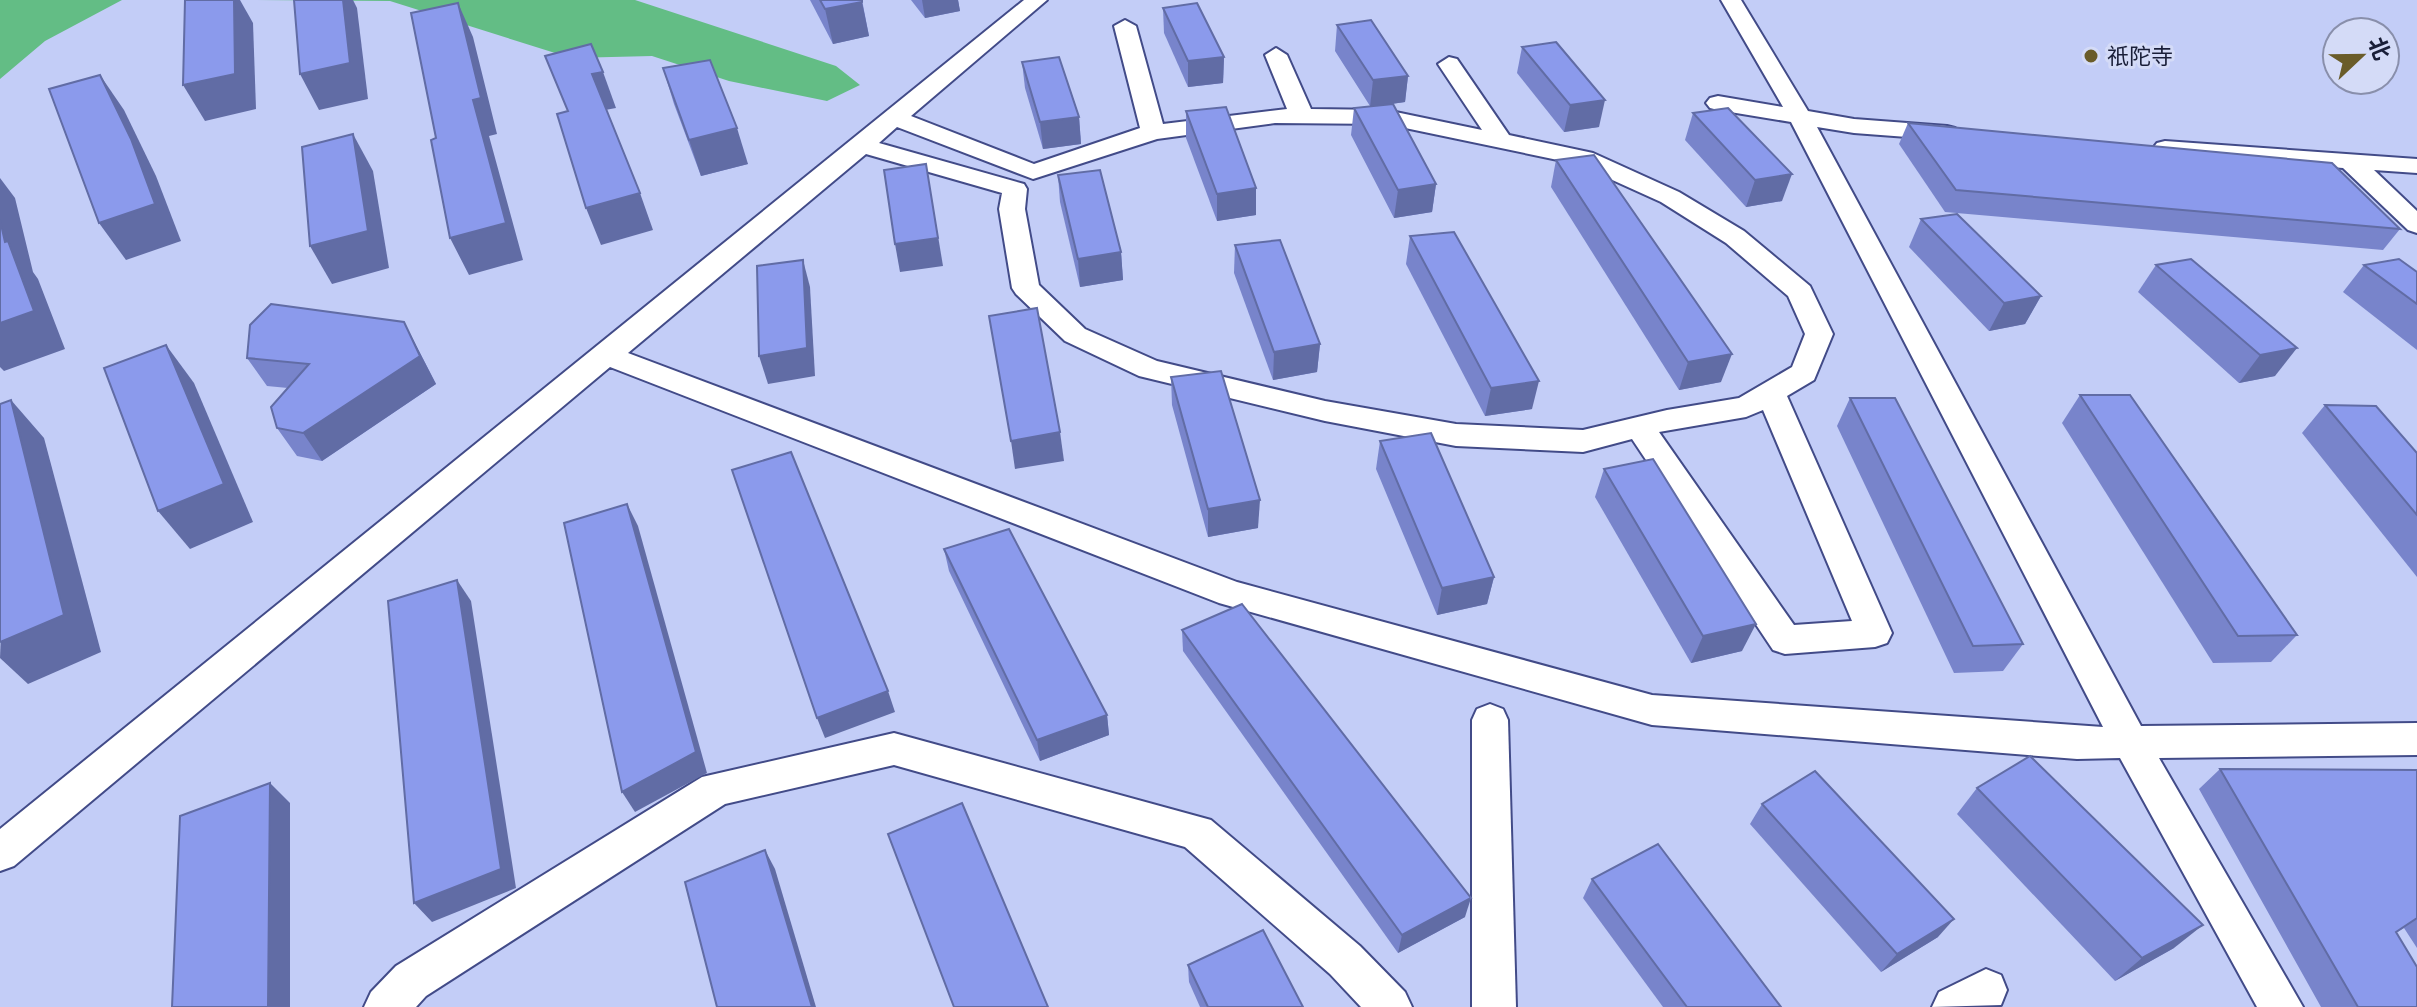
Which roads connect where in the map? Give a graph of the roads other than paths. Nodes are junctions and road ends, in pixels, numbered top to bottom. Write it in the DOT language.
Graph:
graph roads {
  1 [pos="1037,0"];
  2 [pos="1731,0"];
  3 [pos="1125,26"];
  4 [pos="1276,55"];
  5 [pos="1449,64"];
  6 [pos="1718,103"];
  7 [pos="1302,116"];
  8 [pos="1800,117"];
  9 [pos="895,118"];
  10 [pos="1153,132"];
  11 [pos="1963,134"];
  12 [pos="1500,139"];
  13 [pos="861,145"];
  14 [pos="2149,147"];
  15 [pos="2351,162"];
  16 [pos="2417,166"];
  17 [pos="2417,225"];
  18 [pos="606,355"];
  19 [pos="1771,393"];
  20 [pos="1639,427"];
  21 [pos="1490,720"];
  22 [pos="2417,739"];
  23 [pos="2130,742"];
  24 [pos="0,853"];
  25 [pos="386,1007"];
  26 [pos="1390,1007"];
  27 [pos="1494,1007"];
  28 [pos="2281,1007"];
  1 -- 9 [label="street"];
  2 -- 8 [label="street"];
  3 -- 10 [label="street"];
  4 -- 7 [label="street"];
  5 -- 12 [label="street"];
  6 -- 8 [label="street"];
  7 -- 10 [label="street"];
  7 -- 12 [label="street"];
  8 -- 11 [label="street"];
  8 -- 23 [label="street"];
  9 -- 10 [label="street"];
  9 -- 13 [label="street"];
  12 -- 19 [label="street"];
  13 -- 18 [label="street"];
  13 -- 20 [label="street"];
  14 -- 15 [label="street"];
  15 -- 16 [label="street"];
  15 -- 17 [label="street"];
  18 -- 23 [label="street"];
  18 -- 24 [label="street"];
  19 -- 20 [label="street"];
  19 -- 20 [label="street"];
  21 -- 27 [label="street"];
  22 -- 23 [label="street"];
  23 -- 28 [label="street"];
  25 -- 26 [label="street"];
}
